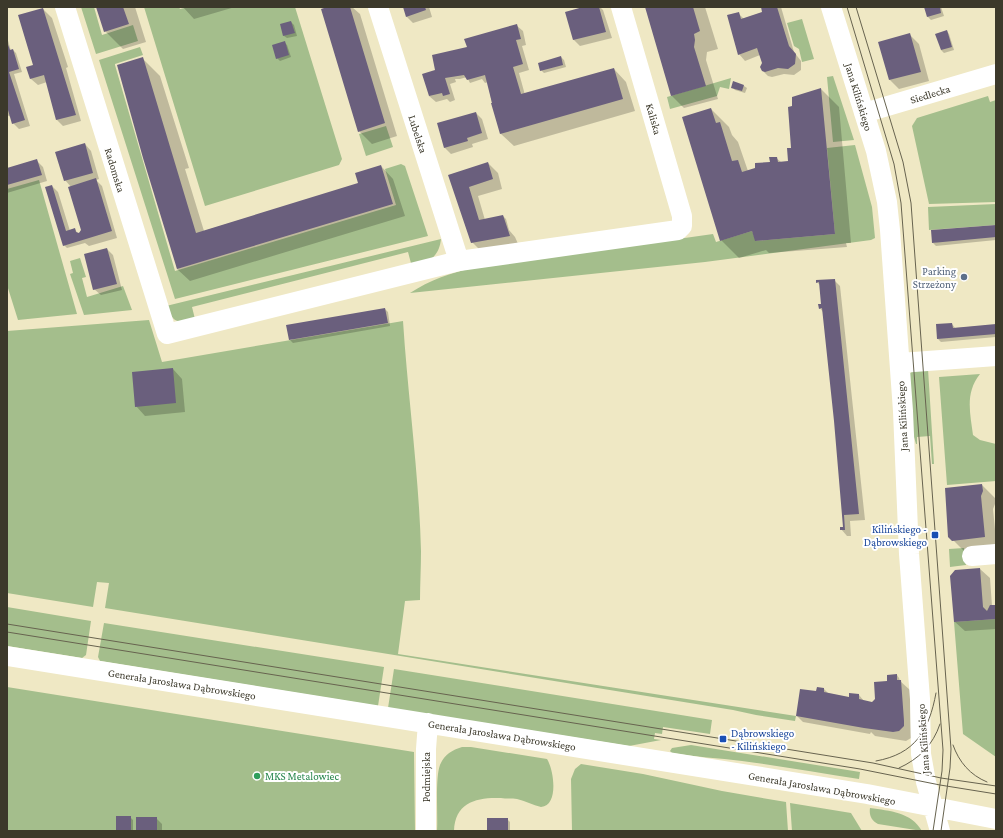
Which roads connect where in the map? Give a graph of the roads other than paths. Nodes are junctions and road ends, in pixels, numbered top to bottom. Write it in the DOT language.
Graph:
graph roads {
  1 [pos="65,7"];
  2 [pos="378,7"];
  3 [pos="621,7"];
  4 [pos="832,7"];
  5 [pos="996,74"];
  6 [pos="864,114"];
  7 [pos="459,261"];
  8 [pos="996,356"];
  9 [pos="900,363"];
  10 [pos="996,554"];
  11 [pos="972,556"];
  12 [pos="7,656"];
  13 [pos="428,723"];
  14 [pos="933,808"];
  15 [pos="996,819"];
  16 [pos="426,831"];
  17 [pos="940,831"];
  1 -- 7 [label="street, Radomska"];
  2 -- 7 [label="street, Lubelska"];
  3 -- 7 [label="street, Kaliska"];
  4 -- 6 [label="street, Jana Kilińskiego"];
  5 -- 6 [label="street, Siedlecka"];
  6 -- 9 [label="street, Jana Kilińskiego"];
  8 -- 9 [label="street"];
  9 -- 14 [label="street, Jana Kilińskiego"];
  10 -- 11 [label="street"];
  12 -- 13 [label="street, Generała Jarosława Dąbrowskiego"];
  13 -- 14 [label="street, Generała Jarosława Dąbrowskiego"];
  13 -- 16 [label="street, Podmiejska"];
  14 -- 15 [label="street, Generała Jarosława Dąbrowskiego"];
  14 -- 17 [label="street, Jana Kilińskiego"];
}
